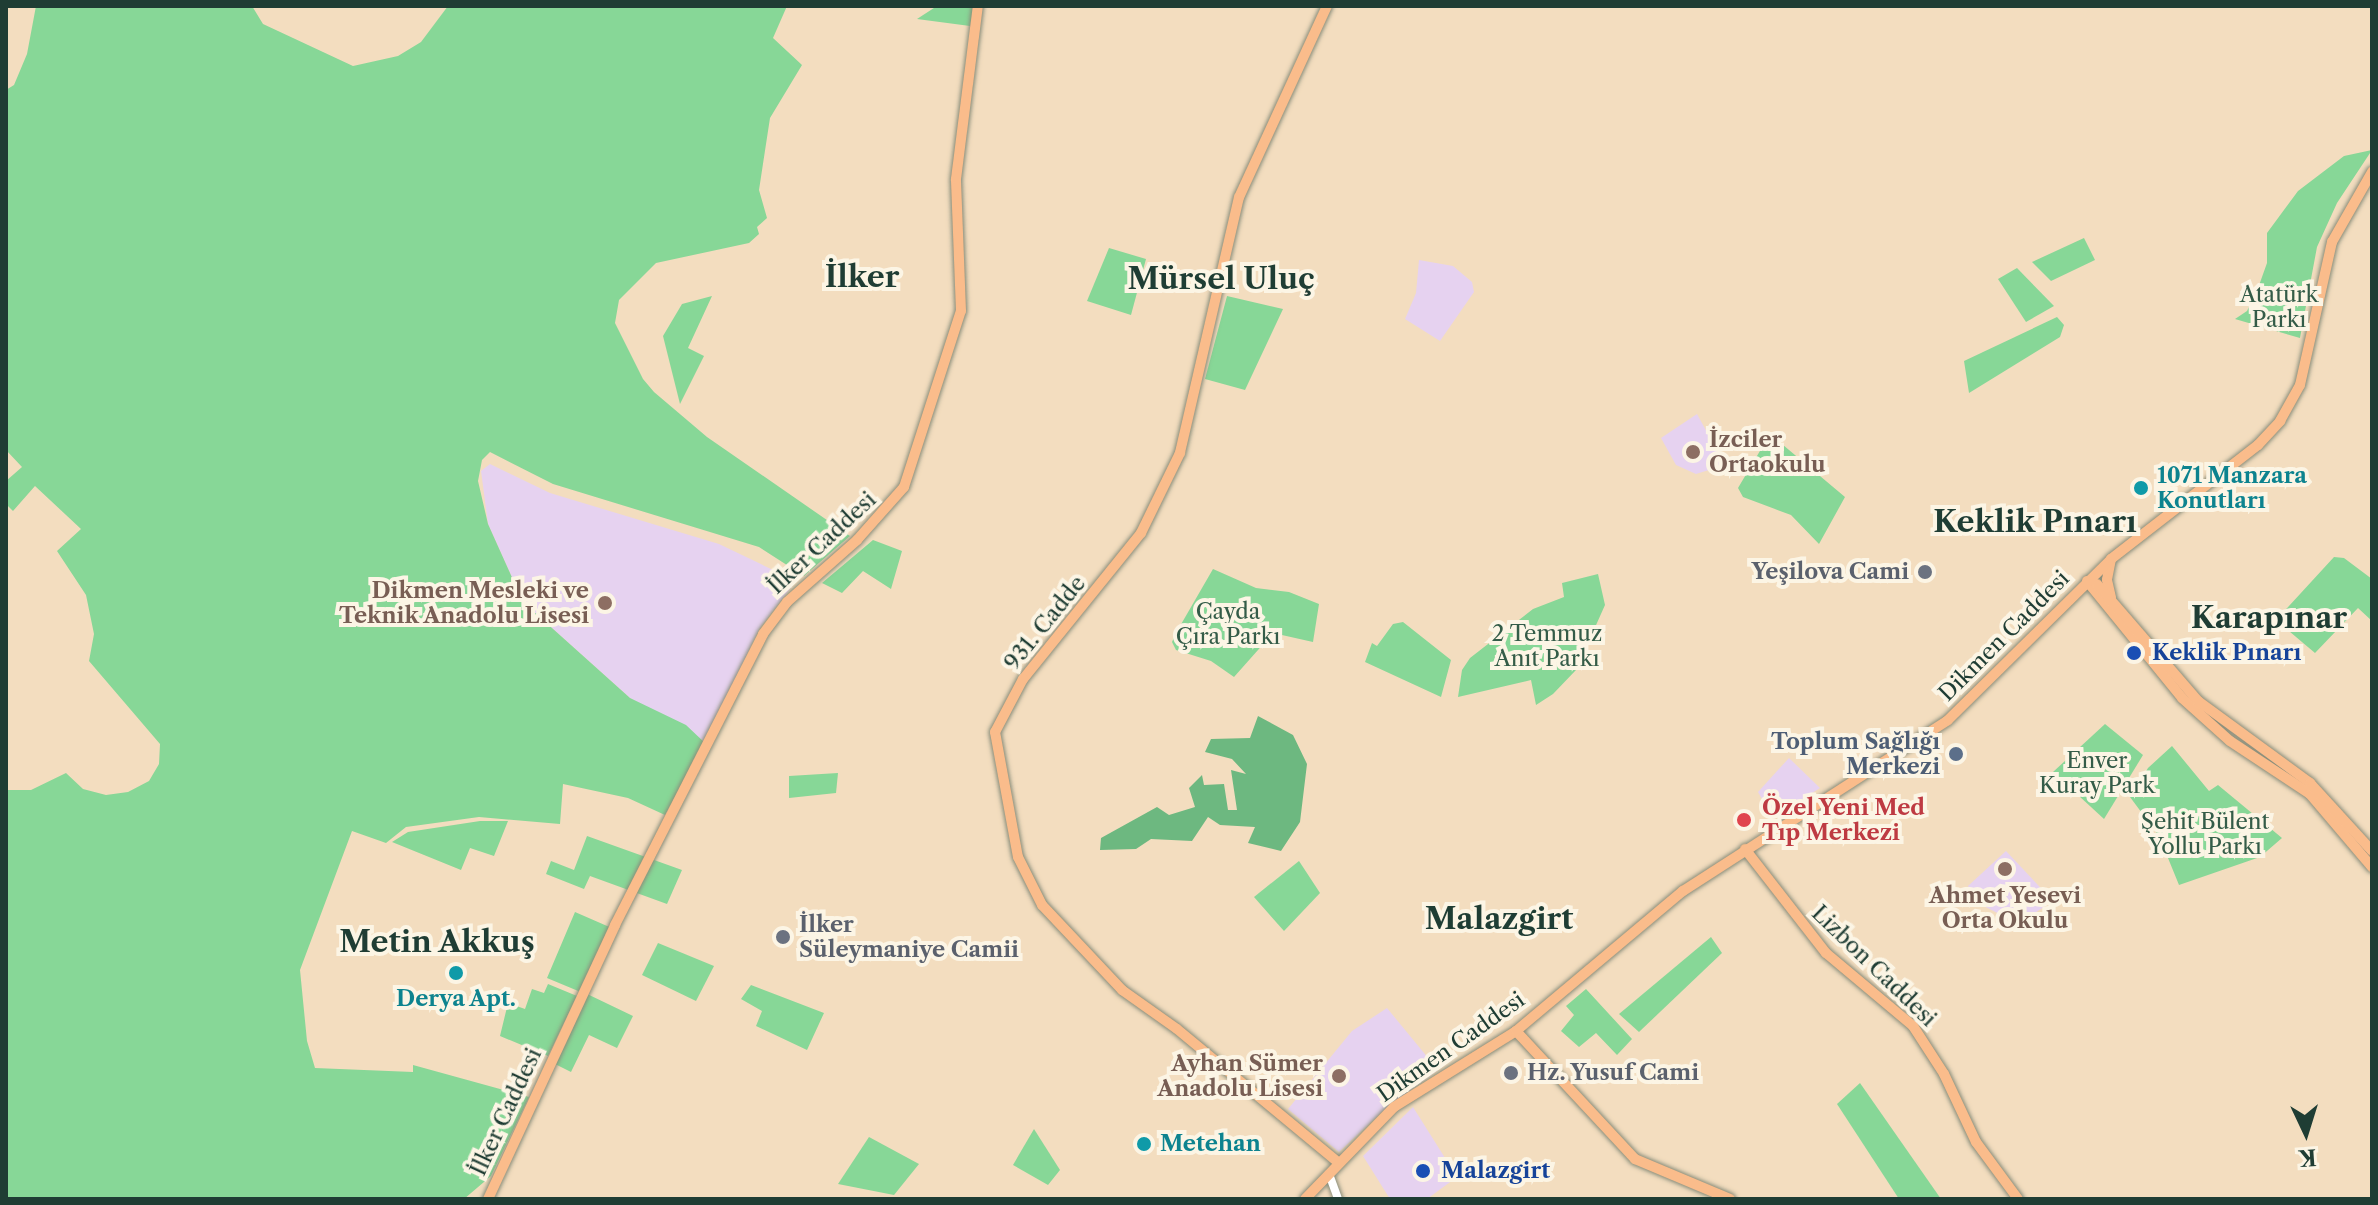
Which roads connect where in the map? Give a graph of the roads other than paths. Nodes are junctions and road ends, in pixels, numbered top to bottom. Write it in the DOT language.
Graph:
graph roads {
  1 [pos="978,6"];
  2 [pos="1327,6"];
  3 [pos="2372,172"];
  4 [pos="2111,559"];
  5 [pos="2089,579"];
  6 [pos="2112,600"];
  7 [pos="2159,663"];
  8 [pos="1745,849"];
  9 [pos="2372,851"];
  10 [pos="2372,867"];
  11 [pos="1516,1031"];
  12 [pos="1339,1163"];
  13 [pos="1329,1174"];
  14 [pos="488,1199"];
  15 [pos="1305,1199"];
  16 [pos="1338,1199"];
  17 [pos="1730,1199"];
  18 [pos="2018,1199"];
  1 -- 14 [label="main road, İlker Caddesi"];
  2 -- 12 [label="main road, 931. Cadde"];
  3 -- 4 [label="main road, Dikmen Caddesi"];
  4 -- 5 [label="main road, Dikmen Caddesi"];
  4 -- 6 [label="main road"];
  5 -- 6 [label="main road"];
  5 -- 7 [label="main road"];
  5 -- 8 [label="main road, Dikmen Caddesi"];
  6 -- 7 [label="main road"];
  7 -- 9 [label="main road"];
  7 -- 10 [label="main road"];
  8 -- 11 [label="main road, Dikmen Caddesi"];
  8 -- 18 [label="main road, Lizbon Caddesi"];
  11 -- 12 [label="main road, Dikmen Caddesi"];
  11 -- 17 [label="main road"];
  12 -- 13 [label="main road, Dikmen Caddesi"];
  13 -- 15 [label="main road, Dikmen Caddesi"];
  13 -- 16 [label="street"];
}
